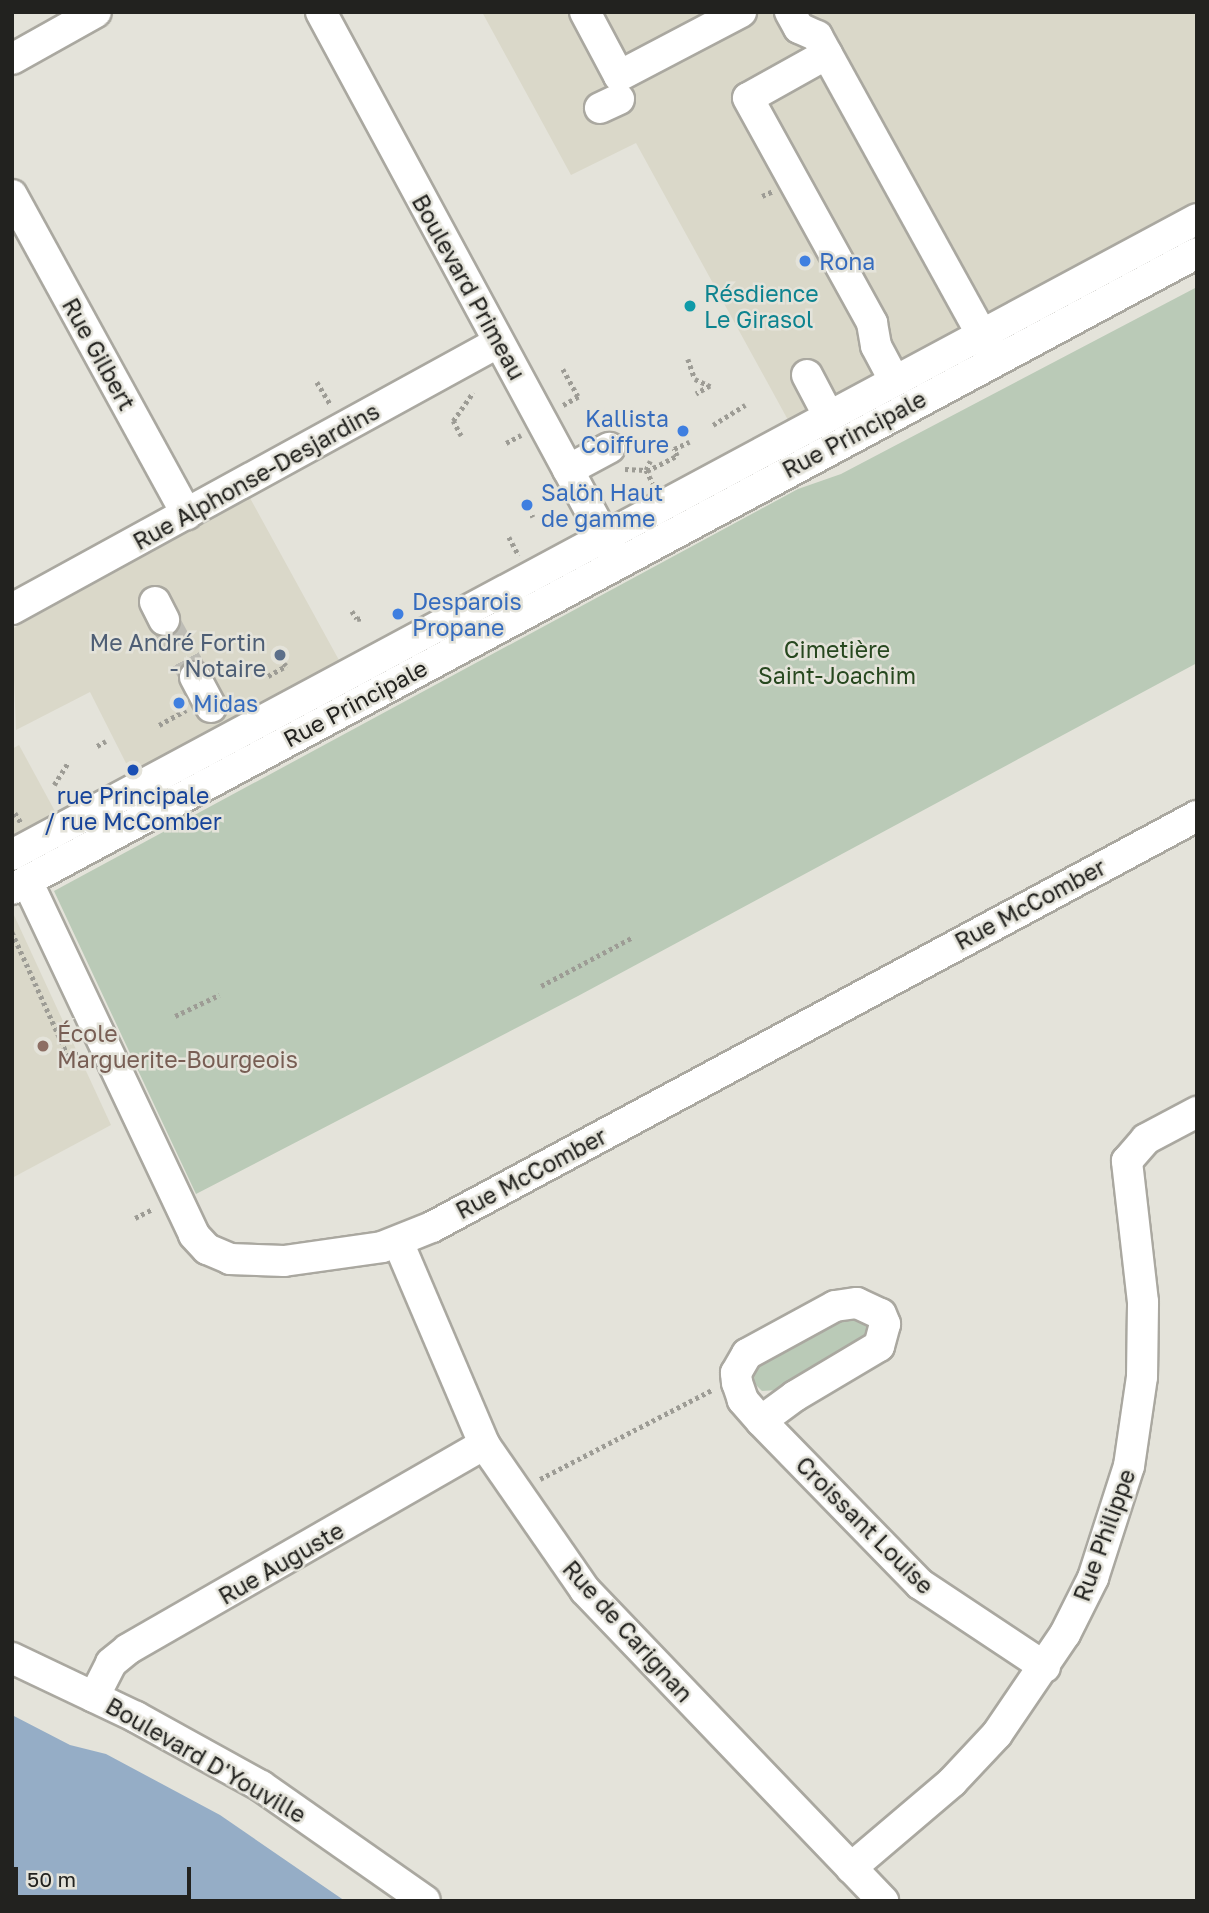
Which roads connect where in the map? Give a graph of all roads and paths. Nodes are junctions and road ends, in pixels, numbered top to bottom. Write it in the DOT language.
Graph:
graph roads {
  1 [pos="96,12"];
  2 [pos="321,12"];
  3 [pos="585,12"];
  4 [pos="741,12"];
  5 [pos="790,12"];
  6 [pos="827,54"];
  7 [pos="12,59"];
  8 [pos="12,195"];
  9 [pos="1197,219"];
  10 [pos="1197,253"];
  11 [pos="981,333"];
  12 [pos="499,342"];
  13 [pos="688,359"];
  14 [pos="995,359"];
  15 [pos="563,369"];
  16 [pos="807,375"];
  17 [pos="894,380"];
  18 [pos="473,392"];
  19 [pos="696,394"];
  20 [pos="745,405"];
  21 [pos="560,407"];
  22 [pos="828,415"];
  23 [pos="713,425"];
  24 [pos="524,434"];
  25 [pos="461,436"];
  26 [pos="687,438"];
  27 [pos="506,443"];
  28 [pos="612,456"];
  29 [pos="650,461"];
  30 [pos="568,470"];
  31 [pos="647,470"];
  32 [pos="658,493"];
  33 [pos="529,509"];
  34 [pos="187,514"];
  35 [pos="533,517"];
  36 [pos="603,535"];
  37 [pos="617,561"];
  38 [pos="12,609"];
  39 [pos="352,611"];
  40 [pos="363,618"];
  41 [pos="284,663"];
  42 [pos="268,676"];
  43 [pos="195,677"];
  44 [pos="211,707"];
  45 [pos="172,717"];
  46 [pos="159,725"];
  47 [pos="106,741"];
  48 [pos="97,746"];
  49 [pos="68,763"];
  50 [pos="54,785"];
  51 [pos="1197,816"];
  52 [pos="12,855"];
  53 [pos="20,885"];
  54 [pos="12,932"];
  55 [pos="633,937"];
  56 [pos="541,986"];
  57 [pos="219,995"];
  58 [pos="175,1016"];
  59 [pos="80,1053"];
  60 [pos="1197,1112"];
  61 [pos="159,1206"];
  62 [pos="135,1218"];
  63 [pos="398,1242"];
  64 [pos="721,1385"];
  65 [pos="761,1422"];
  66 [pos="484,1444"];
  67 [pos="533,1483"];
  68 [pos="12,1658"];
  69 [pos="1045,1667"];
  70 [pos="94,1697"];
  71 [pos="851,1868"];
  72 [pos="425,1901"];
  73 [pos="883,1901"];
  1 -- 7 [label="street"];
  2 -- 12 [label="street, Boulevard Primeau"];
  3 -- 4 [label="street"];
  5 -- 6 [label="street"];
  6 -- 11 [label="street"];
  6 -- 17 [label="street"];
  8 -- 34 [label="street, Rue Gilbert"];
  9 -- 11 [label="street, Rue Principale"];
  10 -- 14 [label="street, Rue Principale"];
  11 -- 14 [label="street"];
  11 -- 17 [label="street, Rue Principale"];
  12 -- 30 [label="street, Boulevard Primeau"];
  12 -- 34 [label="street, Rue Alphonse-Desjardins"];
  13 -- 19 [label="path"];
  14 -- 37 [label="street, Rue Principale"];
  15 -- 21 [label="path"];
  16 -- 22 [label="street"];
  17 -- 22 [label="street, Rue Principale"];
  18 -- 25 [label="path"];
  20 -- 23 [label="path"];
  22 -- 36 [label="street, Rue Principale"];
  24 -- 27 [label="path"];
  26 -- 31 [label="path"];
  28 -- 30 [label="street"];
  28 -- 31 [label="path"];
  29 -- 31 [label="path"];
  30 -- 36 [label="street, Boulevard Primeau"];
  31 -- 32 [label="path"];
  33 -- 35 [label="path"];
  34 -- 38 [label="street, Rue Alphonse-Desjardins"];
  36 -- 37 [label="street, Boulevard Primeau"];
  36 -- 52 [label="street, Rue Principale"];
  37 -- 53 [label="street, Rue Principale"];
  39 -- 40 [label="path"];
  41 -- 42 [label="path"];
  43 -- 44 [label="street"];
  45 -- 46 [label="path"];
  47 -- 48 [label="path"];
  49 -- 50 [label="path"];
  51 -- 63 [label="street, Rue McComber"];
  53 -- 63 [label="street, Rue McComber"];
  54 -- 59 [label="path"];
  55 -- 56 [label="path"];
  57 -- 58 [label="path"];
  60 -- 69 [label="street, Rue Philippe"];
  61 -- 62 [label="path"];
  63 -- 66 [label="street, Rue de Carignan"];
  64 -- 67 [label="path"];
  65 -- 65 [label="street, Croissant Louise"];
  65 -- 69 [label="street, Croissant Louise"];
  66 -- 70 [label="street, Rue Auguste"];
  66 -- 71 [label="street, Rue de Carignan"];
  68 -- 70 [label="street, Boulevard D'Youville"];
  69 -- 71 [label="street, Rue Philippe"];
  70 -- 72 [label="street, Boulevard D'Youville"];
  71 -- 73 [label="street, Rue de Carignan"];
}
